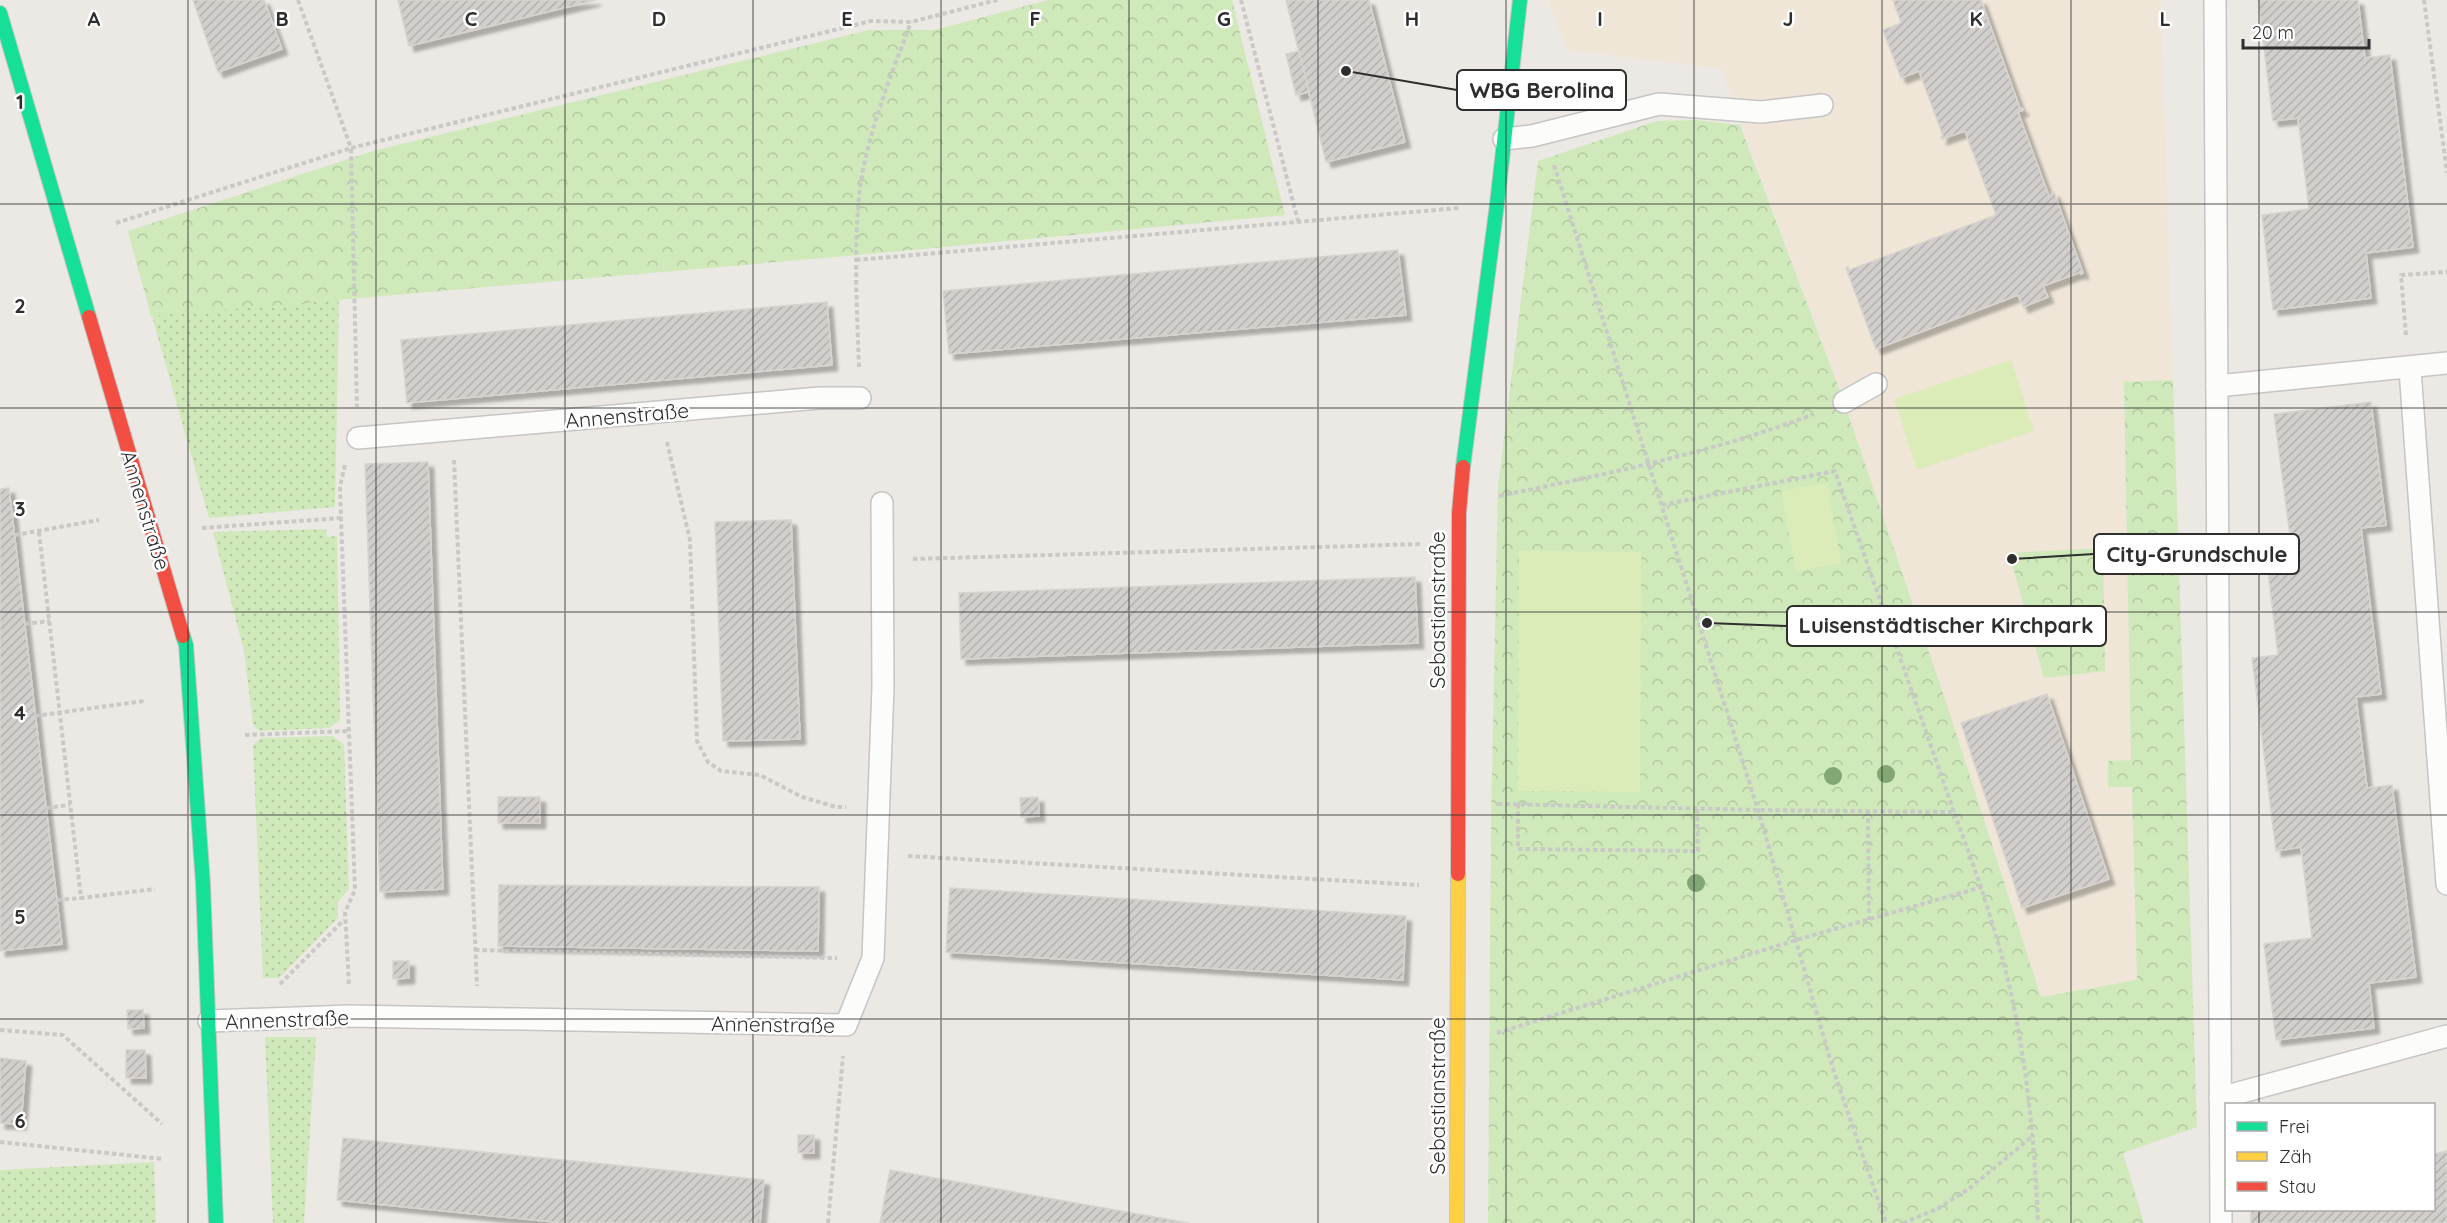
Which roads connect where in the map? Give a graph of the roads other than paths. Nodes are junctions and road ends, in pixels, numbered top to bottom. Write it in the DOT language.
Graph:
graph roads {
  1 [pos="1520,0"];
  2 [pos="2215,0"];
  3 [pos="0,13"];
  4 [pos="1822,105"];
  5 [pos="1504,139"];
  6 [pos="2447,363"];
  7 [pos="2410,369"];
  8 [pos="1876,384"];
  9 [pos="2217,386"];
  10 [pos="860,398"];
  11 [pos="1844,402"];
  12 [pos="358,438"];
  13 [pos="882,503"];
  14 [pos="2447,884"];
  15 [pos="209,1021"];
  16 [pos="2447,1036"];
  17 [pos="2220,1098"];
  18 [pos="216,1223"];
  19 [pos="1457,1223"];
  20 [pos="2221,1223"];
  1 -- 5 [label="street, Sebastianstraße"];
  2 -- 9 [label="lane"];
  3 -- 15 [label="street, Annenstraße"];
  4 -- 5 [label="lane"];
  5 -- 19 [label="street, Sebastianstraße"];
  6 -- 7 [label="lane"];
  7 -- 9 [label="lane"];
  7 -- 14 [label="lane"];
  8 -- 11 [label="lane"];
  9 -- 17 [label="lane"];
  10 -- 12 [label="lane, Annenstraße"];
  13 -- 15 [label="lane, Annenstraße"];
  15 -- 18 [label="street, Annenstraße"];
  16 -- 17 [label="lane"];
  17 -- 20 [label="lane"];
}
